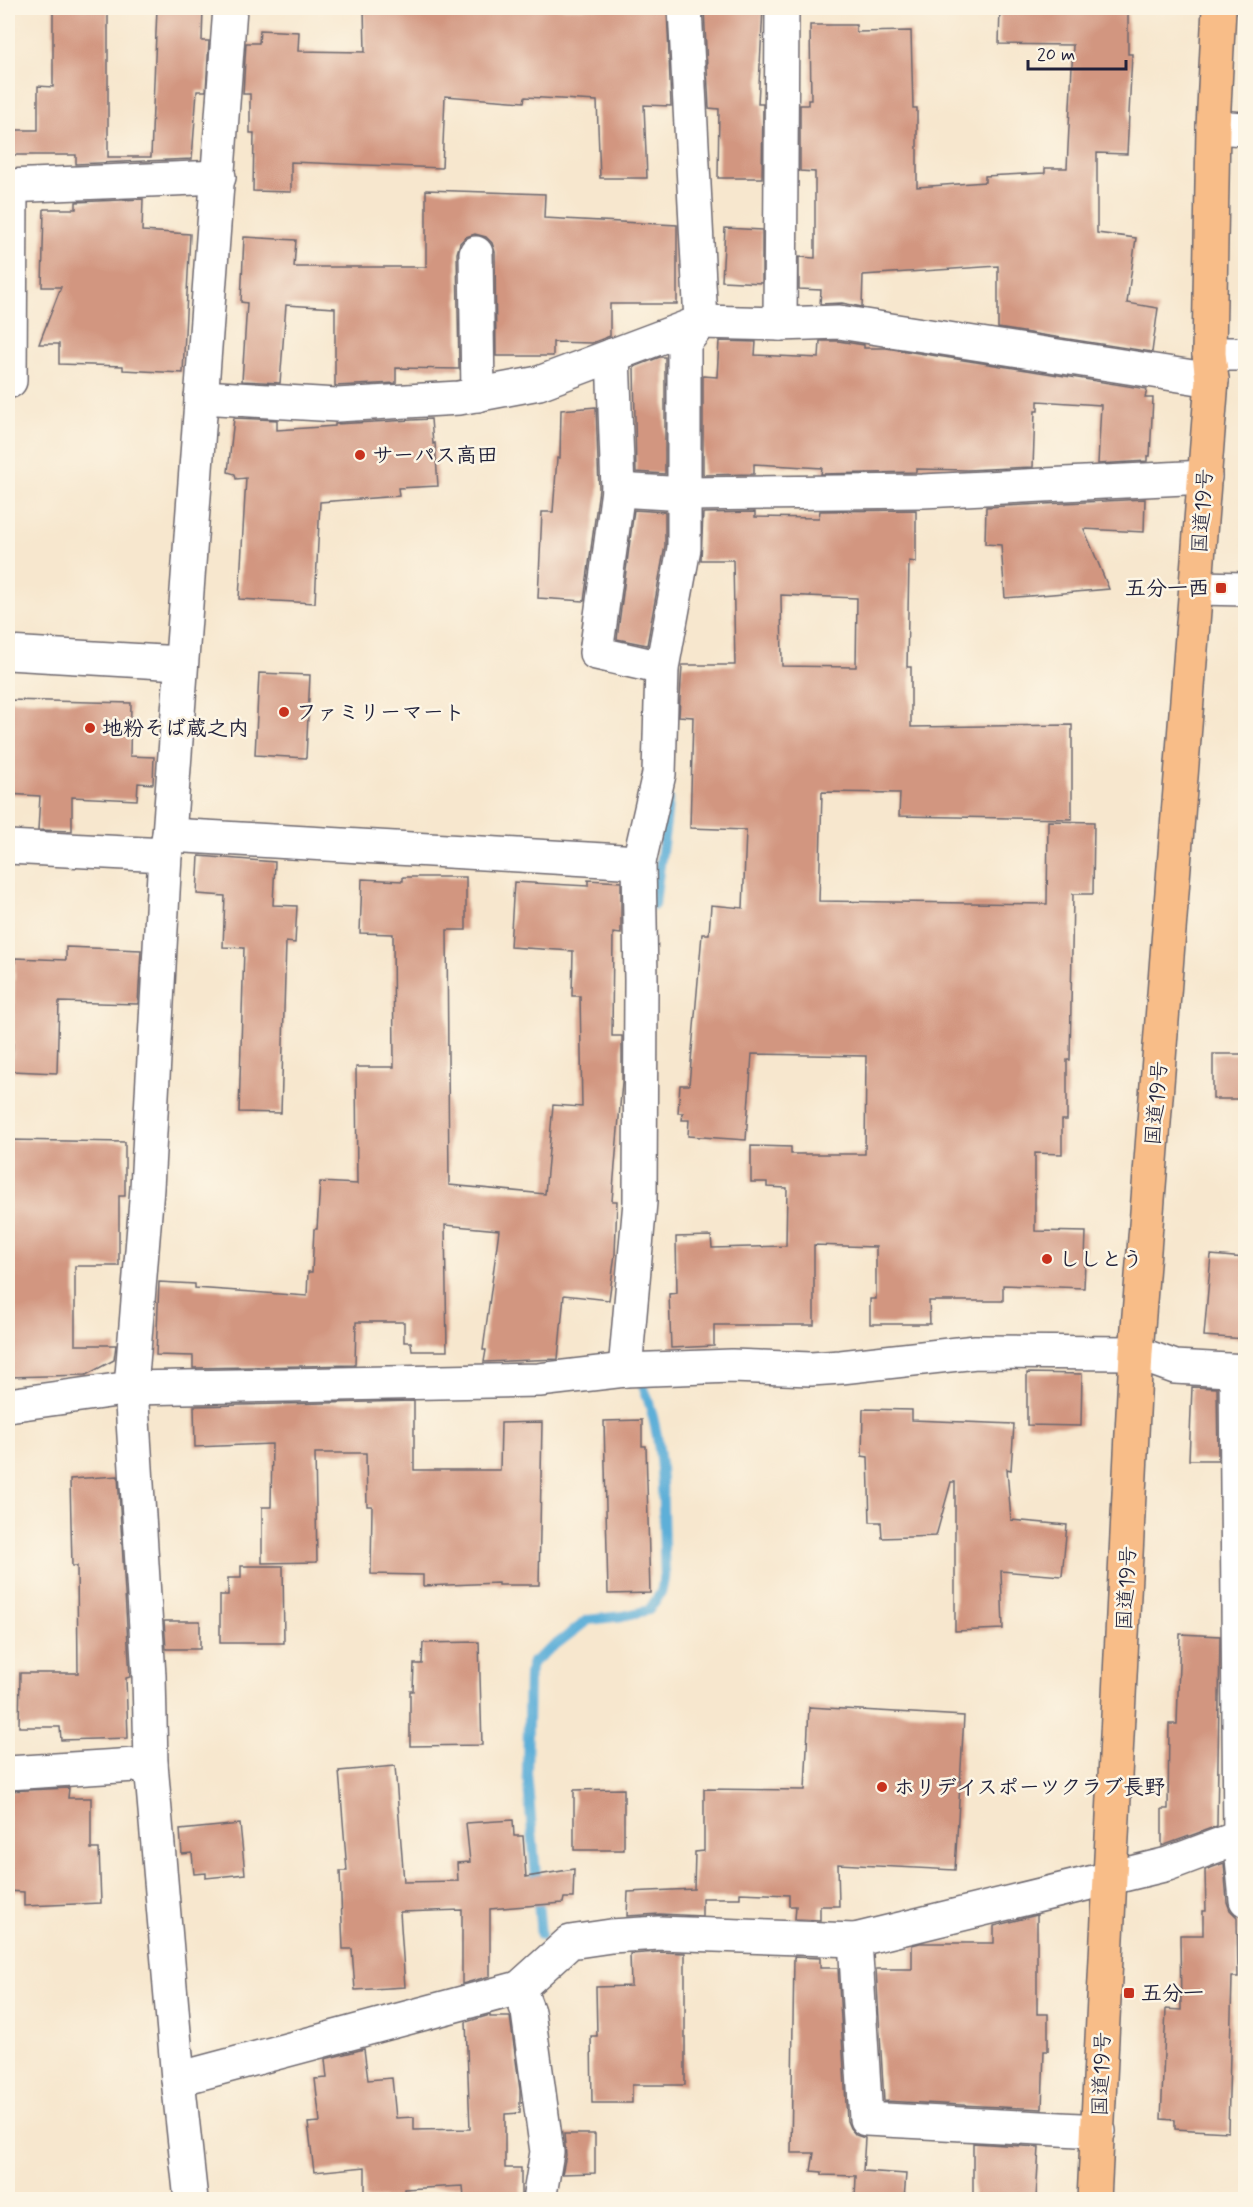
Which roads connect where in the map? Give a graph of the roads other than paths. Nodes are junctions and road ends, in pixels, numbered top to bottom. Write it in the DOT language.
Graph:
graph roads {
  1 [pos="230,8"];
  2 [pos="685,8"];
  3 [pos="782,8"];
  4 [pos="1219,8"];
  5 [pos="1213,127"];
  6 [pos="1245,129"];
  7 [pos="219,177"];
  8 [pos="9,186"];
  9 [pos="476,253"];
  10 [pos="701,322"];
  11 [pos="780,324"];
  12 [pos="1245,354"];
  13 [pos="613,355"];
  14 [pos="1210,367"];
  15 [pos="8,381"];
  16 [pos="478,395"];
  17 [pos="201,397"];
  18 [pos="1205,477"];
  19 [pos="618,490"];
  20 [pos="685,494"];
  21 [pos="1197,588"];
  22 [pos="1245,589"];
  23 [pos="8,652"];
  24 [pos="180,663"];
  25 [pos="663,668"];
  26 [pos="167,845"];
  27 [pos="8,847"];
  28 [pos="639,862"];
  29 [pos="1136,1353"];
  30 [pos="625,1370"];
  31 [pos="1241,1371"];
  32 [pos="131,1388"];
  33 [pos="8,1405"];
  34 [pos="1242,1750"];
  35 [pos="151,1764"];
  36 [pos="8,1773"];
  37 [pos="1240,1837"];
  38 [pos="1109,1879"];
  39 [pos="1245,1900"];
  40 [pos="855,1940"];
  41 [pos="519,1988"];
  42 [pos="178,2079"];
  43 [pos="1099,2131"];
  44 [pos="191,2199"];
  45 [pos="539,2199"];
  46 [pos="1094,2199"];
  1 -- 7 [label="street"];
  2 -- 10 [label="street"];
  3 -- 11 [label="street"];
  4 -- 5 [label="highway, 国道19号"];
  5 -- 6 [label="street"];
  5 -- 14 [label="highway, 国道19号"];
  7 -- 8 [label="street"];
  7 -- 17 [label="street"];
  8 -- 15 [label="street"];
  9 -- 16 [label="street"];
  10 -- 11 [label="street"];
  10 -- 13 [label="street"];
  10 -- 20 [label="street"];
  11 -- 14 [label="street"];
  12 -- 14 [label="street"];
  13 -- 16 [label="street"];
  13 -- 19 [label="street"];
  14 -- 18 [label="highway, 国道19号"];
  16 -- 17 [label="street"];
  17 -- 24 [label="street"];
  18 -- 20 [label="street"];
  18 -- 21 [label="highway, 国道19号"];
  19 -- 20 [label="street"];
  19 -- 25 [label="street"];
  20 -- 25 [label="street"];
  21 -- 22 [label="street"];
  21 -- 29 [label="highway, 国道19号"];
  23 -- 24 [label="street"];
  24 -- 26 [label="street"];
  25 -- 28 [label="street"];
  26 -- 27 [label="street"];
  26 -- 28 [label="street"];
  26 -- 32 [label="street"];
  28 -- 30 [label="street"];
  29 -- 30 [label="street"];
  29 -- 31 [label="street"];
  29 -- 38 [label="highway, 国道19号"];
  30 -- 32 [label="street"];
  31 -- 34 [label="street"];
  32 -- 33 [label="street"];
  32 -- 35 [label="street"];
  34 -- 37 [label="street"];
  35 -- 36 [label="street"];
  35 -- 42 [label="street"];
  37 -- 38 [label="street"];
  37 -- 39 [label="street"];
  38 -- 40 [label="street"];
  38 -- 43 [label="highway, 国道19号"];
  40 -- 41 [label="street"];
  40 -- 43 [label="street"];
  41 -- 42 [label="street"];
  41 -- 45 [label="street"];
  42 -- 44 [label="street"];
  43 -- 46 [label="highway, 国道19号"];
}
